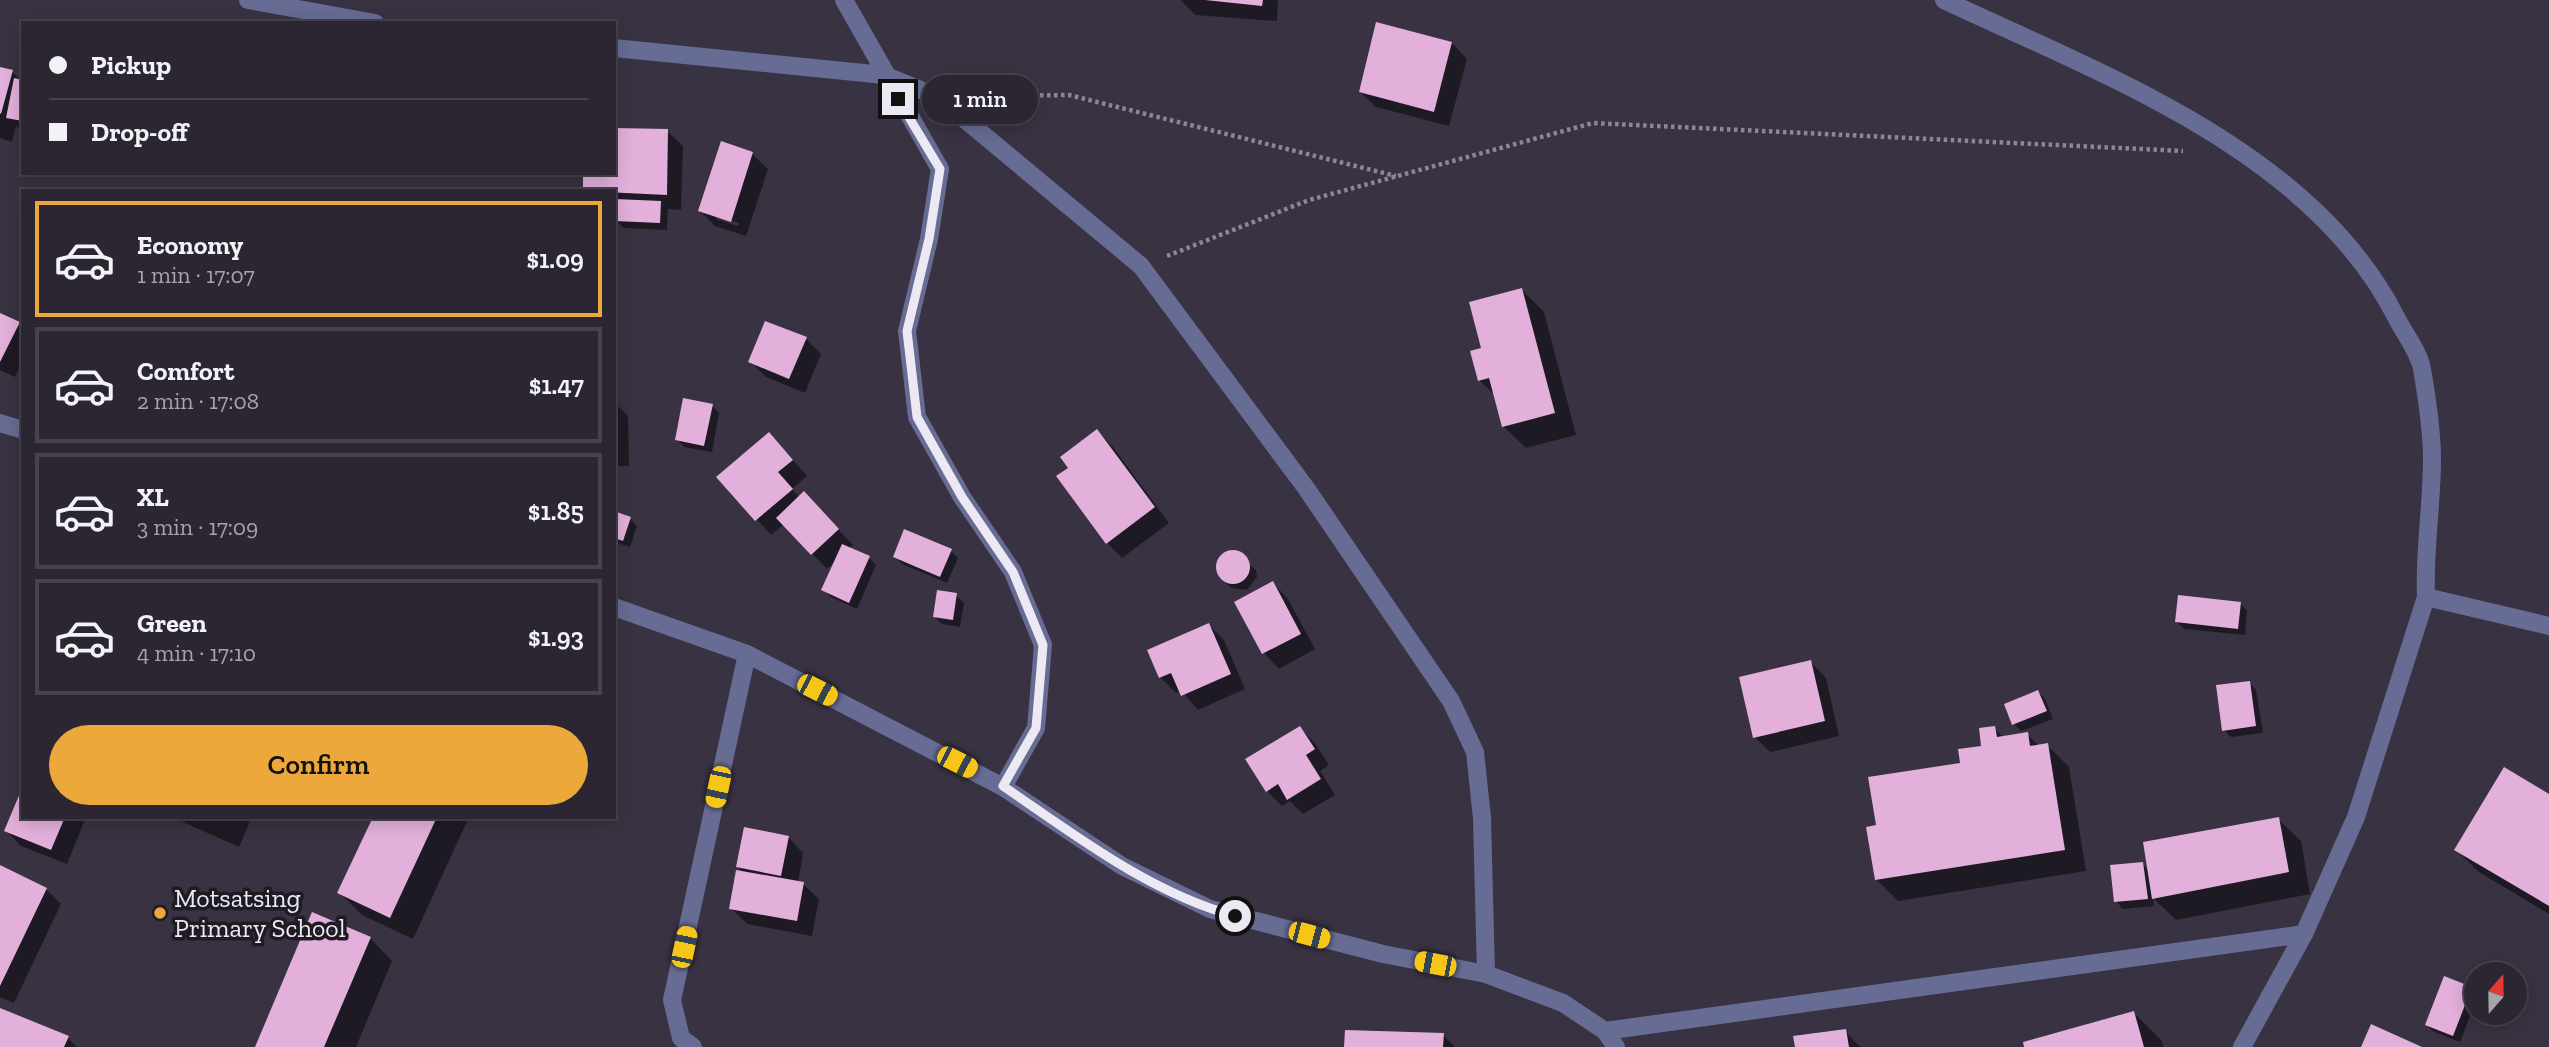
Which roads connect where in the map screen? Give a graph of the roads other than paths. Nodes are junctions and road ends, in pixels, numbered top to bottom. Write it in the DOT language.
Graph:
graph roads {
  1 [pos="248,0"];
  2 [pos="844,0"];
  3 [pos="1944,0"];
  4 [pos="364,21"];
  5 [pos="616,48"];
  6 [pos="884,75"];
  7 [pos="0,423"];
  8 [pos="21,429"];
  9 [pos="2426,597"];
  10 [pos="616,608"];
  11 [pos="2549,626"];
  12 [pos="747,653"];
  13 [pos="1003,786"];
  14 [pos="2304,934"];
  15 [pos="1486,974"];
  16 [pos="1605,1031"];
  17 [pos="693,1047"];
  18 [pos="1616,1047"];
  19 [pos="2242,1047"];
  1 -- 4 [label="street"];
  2 -- 6 [label="street"];
  3 -- 9 [label="street"];
  5 -- 6 [label="street"];
  6 -- 13 [label="street"];
  6 -- 15 [label="street"];
  7 -- 8 [label="street"];
  9 -- 11 [label="street"];
  9 -- 14 [label="street"];
  10 -- 12 [label="street"];
  12 -- 13 [label="street"];
  12 -- 17 [label="street"];
  13 -- 15 [label="street"];
  14 -- 16 [label="street"];
  14 -- 19 [label="street"];
  15 -- 16 [label="street"];
  16 -- 18 [label="street"];
}
